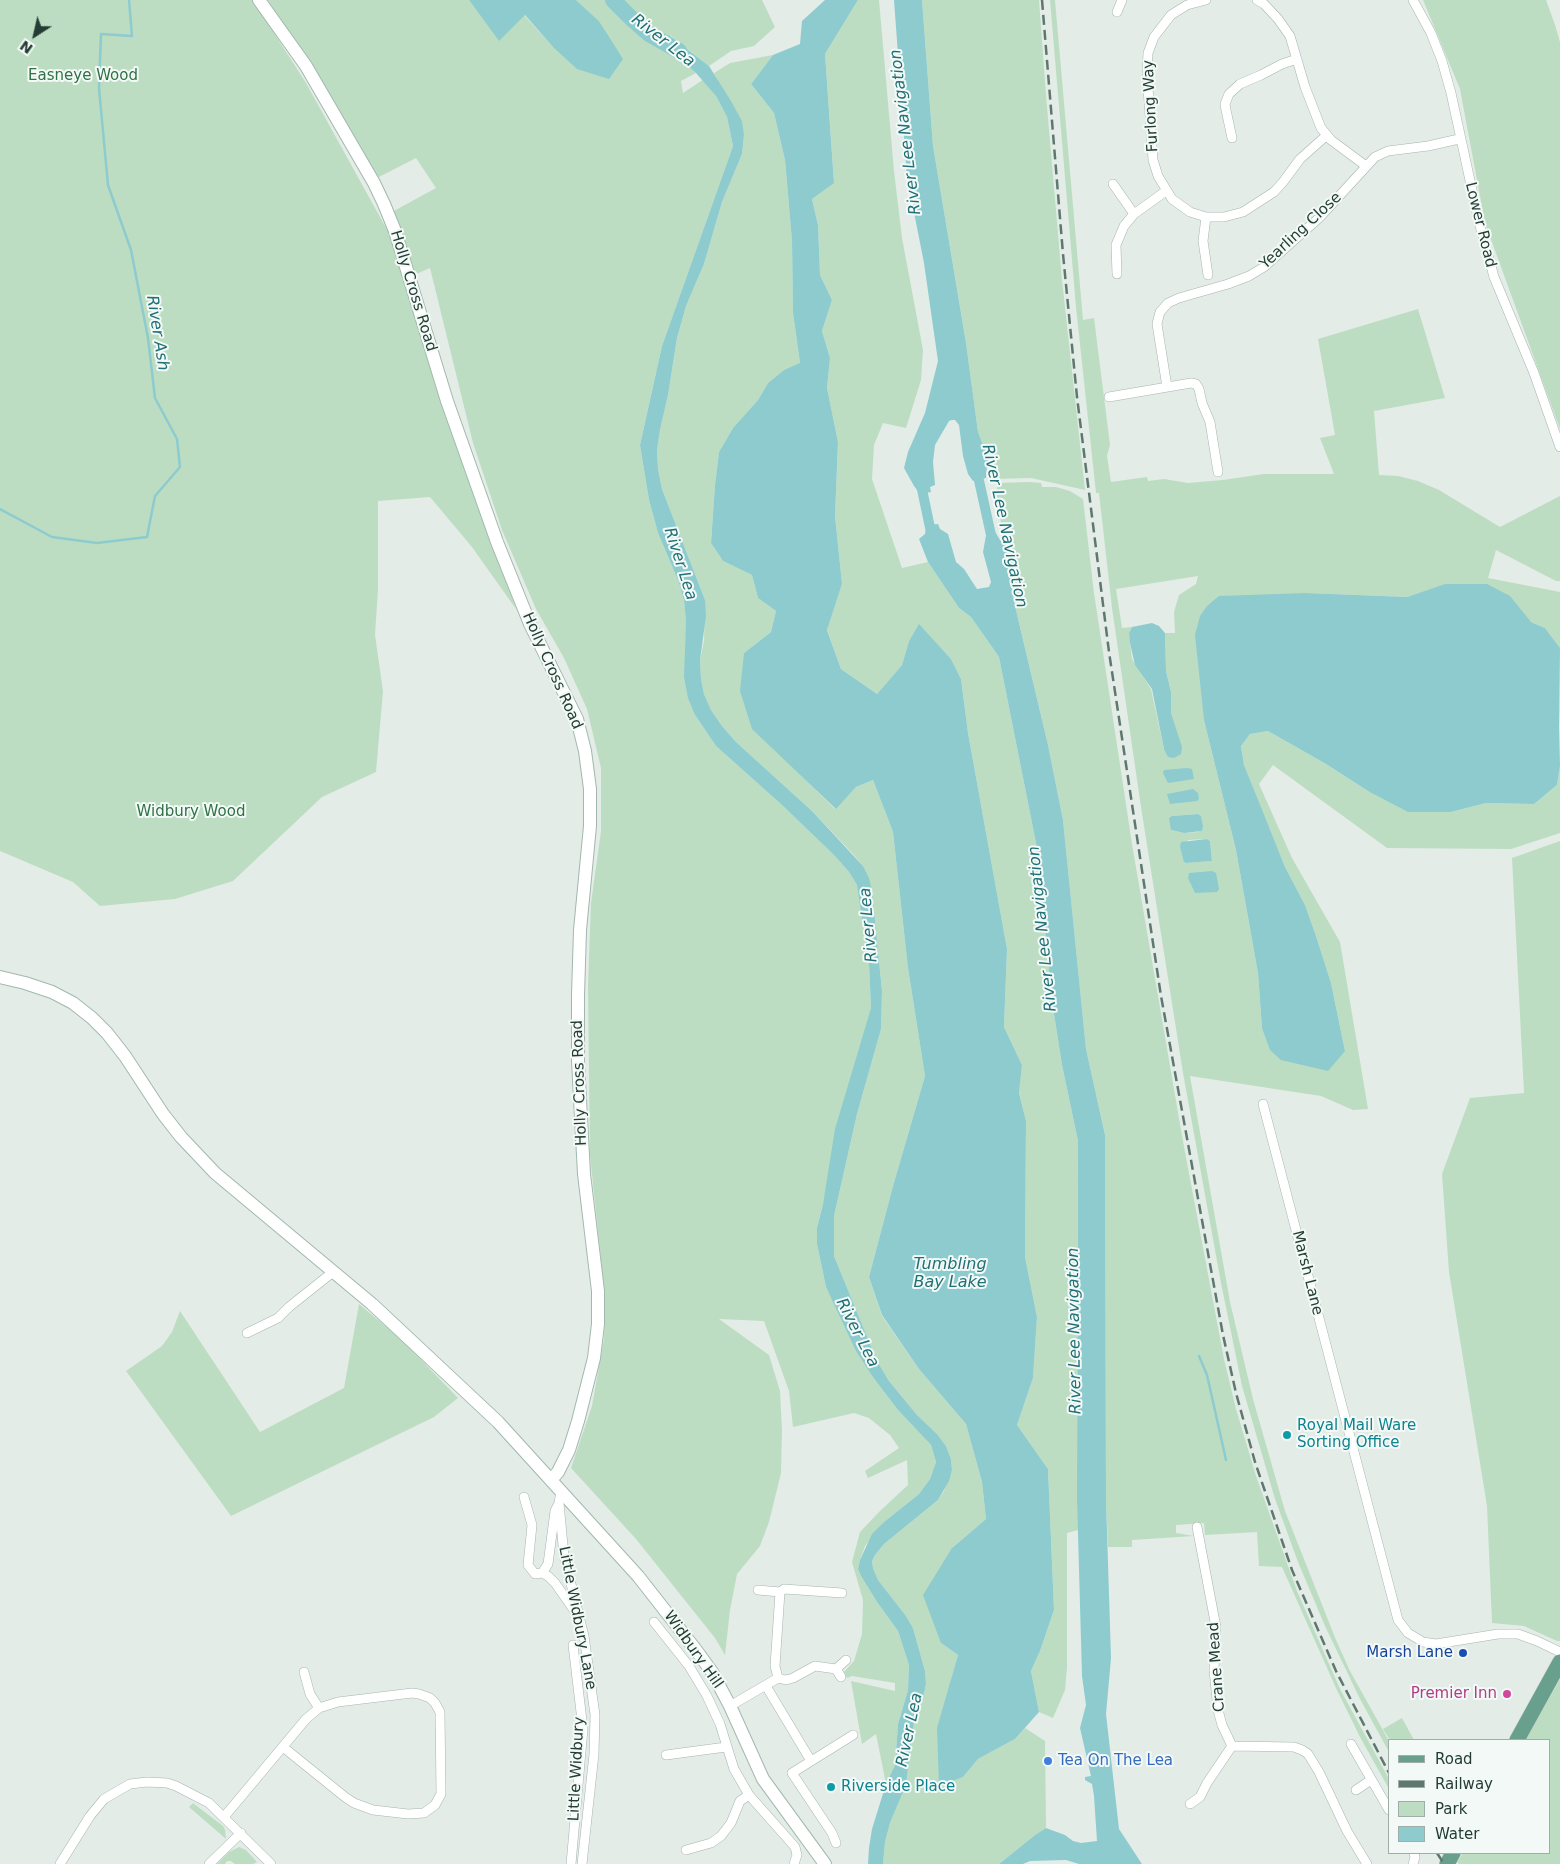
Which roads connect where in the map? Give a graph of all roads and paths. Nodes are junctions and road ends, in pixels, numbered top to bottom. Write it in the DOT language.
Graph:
graph roads {
  1 [pos="259,0"];
  2 [pos="1122,0"];
  3 [pos="1203,0"];
  4 [pos="1257,0"];
  5 [pos="1413,0"];
  6 [pos="1117,12"];
  7 [pos="1297,59"];
  8 [pos="1327,135"];
  9 [pos="1232,138"];
  10 [pos="1459,139"];
  11 [pos="1366,166"];
  12 [pos="1113,184"];
  13 [pos="1166,191"];
  14 [pos="1134,214"];
  15 [pos="1206,217"];
  16 [pos="1117,274"];
  17 [pos="1208,275"];
  18 [pos="1167,387"];
  19 [pos="1109,397"];
  20 [pos="1560,447"];
  21 [pos="1218,472"];
  22 [pos="0,977"];
  23 [pos="1263,1104"];
  24 [pos="333,1272"];
  25 [pos="247,1333"];
  26 [pos="552,1480"];
  27 [pos="524,1497"];
  28 [pos="560,1497"];
  29 [pos="1197,1527"];
  30 [pos="542,1573"];
  31 [pos="758,1590"];
  32 [pos="780,1592"];
  33 [pos="842,1593"];
  34 [pos="579,1617"];
  35 [pos="654,1622"];
  36 [pos="573,1645"];
  37 [pos="1560,1652"];
  38 [pos="846,1660"];
  39 [pos="1560,1662"];
  40 [pos="304,1672"];
  41 [pos="778,1678"];
  42 [pos="766,1686"];
  43 [pos="730,1706"];
  44 [pos="319,1708"];
  45 [pos="853,1735"];
  46 [pos="1518,1739"];
  47 [pos="1351,1744"];
  48 [pos="1232,1746"];
  49 [pos="283,1747"];
  50 [pos="726,1747"];
  51 [pos="666,1755"];
  52 [pos="811,1761"];
  53 [pos="1372,1780"];
  54 [pos="1356,1790"];
  55 [pos="749,1795"];
  56 [pos="779,1801"];
  57 [pos="1190,1804"];
  58 [pos="1388,1808"];
  59 [pos="764,1812"];
  60 [pos="224,1817"];
  61 [pos="241,1833"];
  62 [pos="836,1843"];
  63 [pos="686,1850"];
  64 [pos="60,1864"];
  65 [pos="209,1864"];
  66 [pos="271,1864"];
  67 [pos="571,1864"];
  68 [pos="582,1864"];
  69 [pos="794,1864"];
  70 [pos="825,1864"];
  71 [pos="1367,1864"];
  1 -- 26 [label="street, Holly Cross Road"];
  2 -- 6 [label="street"];
  3 -- 13 [label="street, Furlong Way"];
  4 -- 7 [label="street"];
  5 -- 10 [label="street, Lower Road"];
  7 -- 8 [label="street"];
  7 -- 9 [label="street"];
  8 -- 11 [label="street"];
  8 -- 15 [label="street, Furlong Way"];
  10 -- 11 [label="street"];
  10 -- 20 [label="street, Lower Road"];
  11 -- 18 [label="street, Yearling Close"];
  12 -- 14 [label="street"];
  13 -- 14 [label="street"];
  13 -- 15 [label="street, Furlong Way"];
  14 -- 16 [label="street"];
  15 -- 17 [label="street"];
  18 -- 19 [label="street"];
  18 -- 21 [label="street"];
  22 -- 24 [label="street, Widbury Hill"];
  23 -- 37 [label="street, Marsh Lane"];
  24 -- 25 [label="street"];
  24 -- 26 [label="street, Widbury Hill"];
  26 -- 28 [label="street, Widbury Hill"];
  27 -- 30 [label="street"];
  28 -- 30 [label="street"];
  28 -- 34 [label="street, Little Widbury Lane"];
  28 -- 43 [label="street, Widbury Hill"];
  29 -- 48 [label="street, Crane Mead"];
  30 -- 34 [label="street"];
  31 -- 32 [label="street"];
  32 -- 33 [label="street"];
  32 -- 41 [label="street"];
  34 -- 68 [label="street, Little Widbury Lane"];
  35 -- 50 [label="street"];
  36 -- 67 [label="street, Little Widbury"];
  38 -- 41 [label="street"];
  39 -- 46 [label="main road"];
  40 -- 44 [label="street"];
  41 -- 42 [label="street"];
  42 -- 43 [label="street"];
  42 -- 52 [label="street"];
  43 -- 56 [label="street, Widbury Hill"];
  44 -- 49 [label="street"];
  44 -- 49 [label="street"];
  45 -- 52 [label="street"];
  47 -- 53 [label="street"];
  48 -- 57 [label="street"];
  48 -- 71 [label="street"];
  49 -- 60 [label="street"];
  50 -- 51 [label="street"];
  50 -- 55 [label="street"];
  52 -- 62 [label="street"];
  53 -- 54 [label="street"];
  53 -- 58 [label="street"];
  55 -- 59 [label="street"];
  55 -- 63 [label="street"];
  56 -- 59 [label="street"];
  56 -- 70 [label="street, Widbury Hill"];
  59 -- 69 [label="street"];
  60 -- 61 [label="street"];
  60 -- 64 [label="street"];
  61 -- 65 [label="street"];
  61 -- 66 [label="street"];
}
